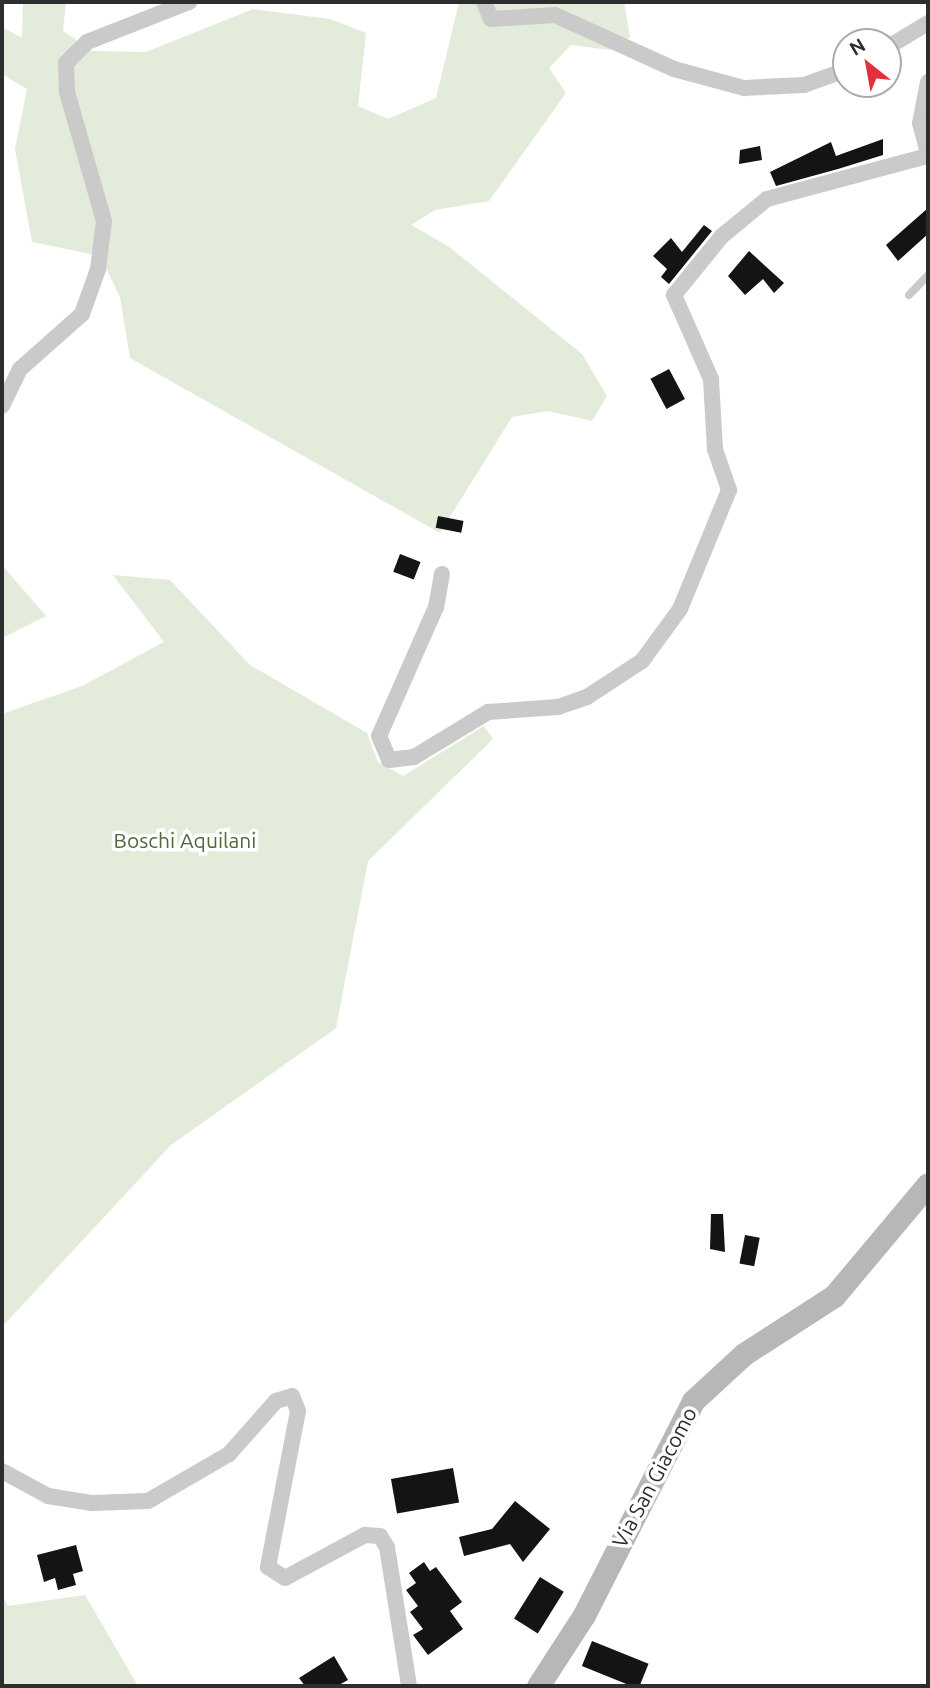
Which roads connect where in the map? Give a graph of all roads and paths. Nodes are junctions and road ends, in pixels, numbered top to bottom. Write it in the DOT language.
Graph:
graph roads {
  1 [pos="189,2"];
  2 [pos="484,2"];
  3 [pos="928,23"];
  4 [pos="902,39"];
  5 [pos="832,75"];
  6 [pos="928,82"];
  7 [pos="928,154"];
  8 [pos="928,275"];
  9 [pos="909,295"];
  10 [pos="2,406"];
  11 [pos="442,574"];
  12 [pos="928,1184"];
  13 [pos="2,1471"];
  14 [pos="409,1686"];
  15 [pos="538,1686"];
  1 -- 10 [label="street"];
  2 -- 5 [label="street"];
  3 -- 4 [label="street"];
  6 -- 7 [label="street"];
  7 -- 11 [label="street"];
  8 -- 9 [label="lane"];
  12 -- 15 [label="street, Via San Giacomo"];
  13 -- 14 [label="street"];
}
